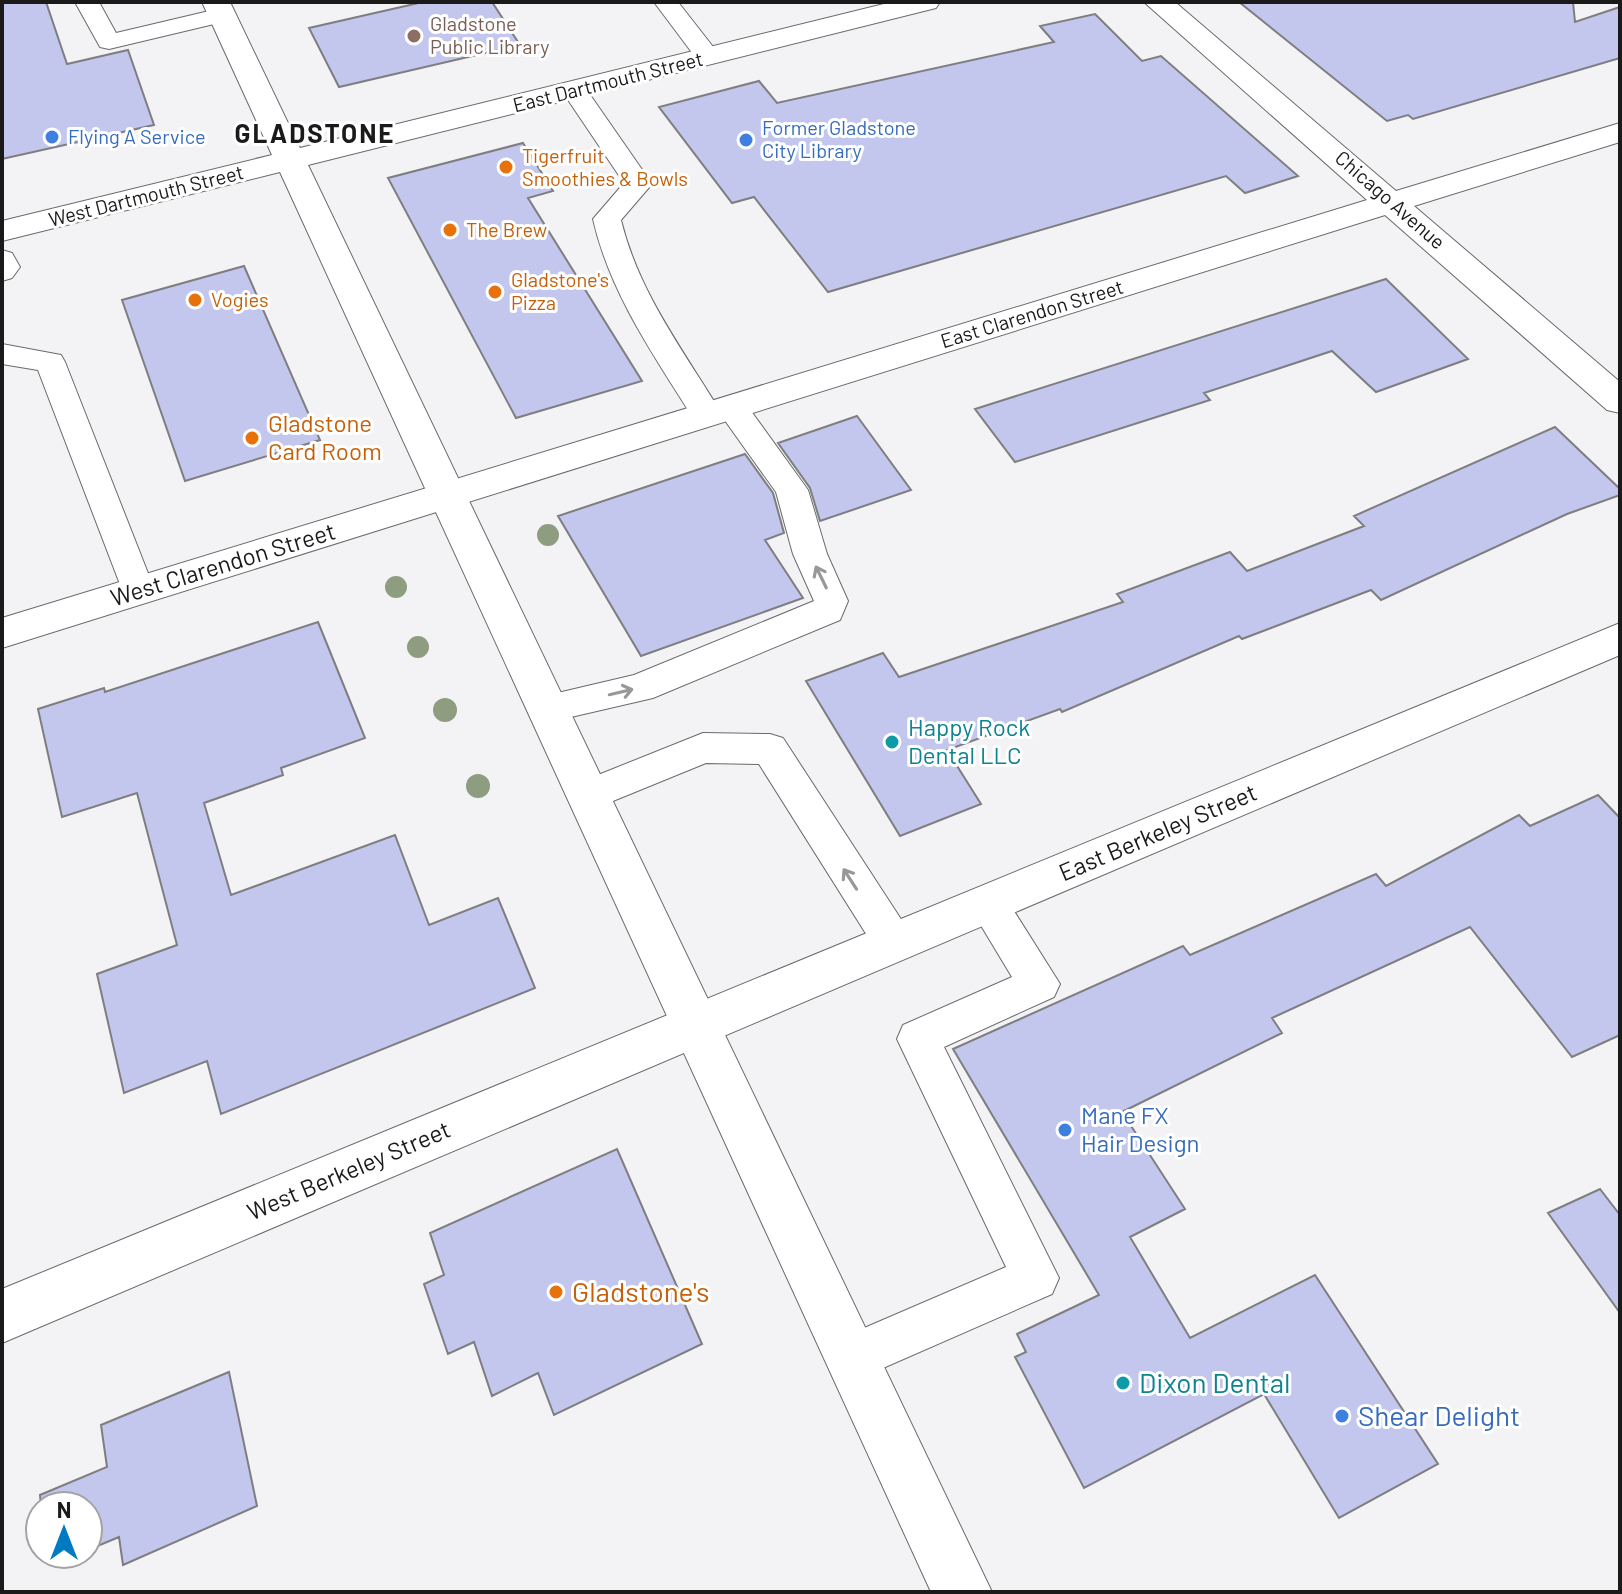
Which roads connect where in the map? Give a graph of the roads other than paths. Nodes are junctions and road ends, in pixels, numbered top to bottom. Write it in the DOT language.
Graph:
graph roads {
  1 [pos="87,2"];
  2 [pos="666,2"];
  3 [pos="926,2"];
  4 [pos="1158,2"];
  5 [pos="219,9"];
  6 [pos="708,57"];
  7 [pos="575,91"];
  8 [pos="1620,132"];
  9 [pos="291,161"];
  10 [pos="1394,202"];
  11 [pos="2,231"];
  12 [pos="2,259"];
  13 [pos="2,272"];
  14 [pos="2,354"];
  15 [pos="1620,401"];
  16 [pos="719,411"];
  17 [pos="444,495"];
  18 [pos="138,591"];
  19 [pos="2,633"];
  20 [pos="1620,638"];
  21 [pos="545,709"];
  22 [pos="586,796"];
  23 [pos="988,904"];
  24 [pos="894,943"];
  25 [pos="695,1026"];
  26 [pos="2,1316"];
  27 [pos="851,1358"];
  28 [pos="962,1592"];
  1 -- 5 [label="lane"];
  2 -- 6 [label="lane"];
  3 -- 6 [label="street, East Dartmouth Street"];
  4 -- 10 [label="street, Chicago Avenue"];
  5 -- 9 [label="street"];
  6 -- 7 [label="street, East Dartmouth Street"];
  7 -- 9 [label="street, East Dartmouth Street"];
  7 -- 16 [label="lane"];
  8 -- 10 [label="street, East Clarendon Street"];
  9 -- 11 [label="street, West Dartmouth Street"];
  9 -- 17 [label="street"];
  10 -- 15 [label="street, Chicago Avenue"];
  10 -- 16 [label="street, East Clarendon Street"];
  12 -- 13 [label="lane"];
  14 -- 18 [label="lane"];
  16 -- 17 [label="street, East Clarendon Street"];
  21 -- 16 [label="lane, one-way"];
  17 -- 18 [label="street, West Clarendon Street"];
  17 -- 21 [label="street"];
  18 -- 19 [label="street, West Clarendon Street"];
  20 -- 23 [label="street, East Berkeley Street"];
  21 -- 22 [label="street"];
  24 -- 22 [label="lane, one-way"];
  22 -- 25 [label="street"];
  23 -- 24 [label="street, East Berkeley Street"];
  23 -- 27 [label="lane"];
  24 -- 25 [label="street, East Berkeley Street"];
  25 -- 26 [label="street, West Berkeley Street"];
  25 -- 27 [label="street"];
  27 -- 28 [label="street"];
}
